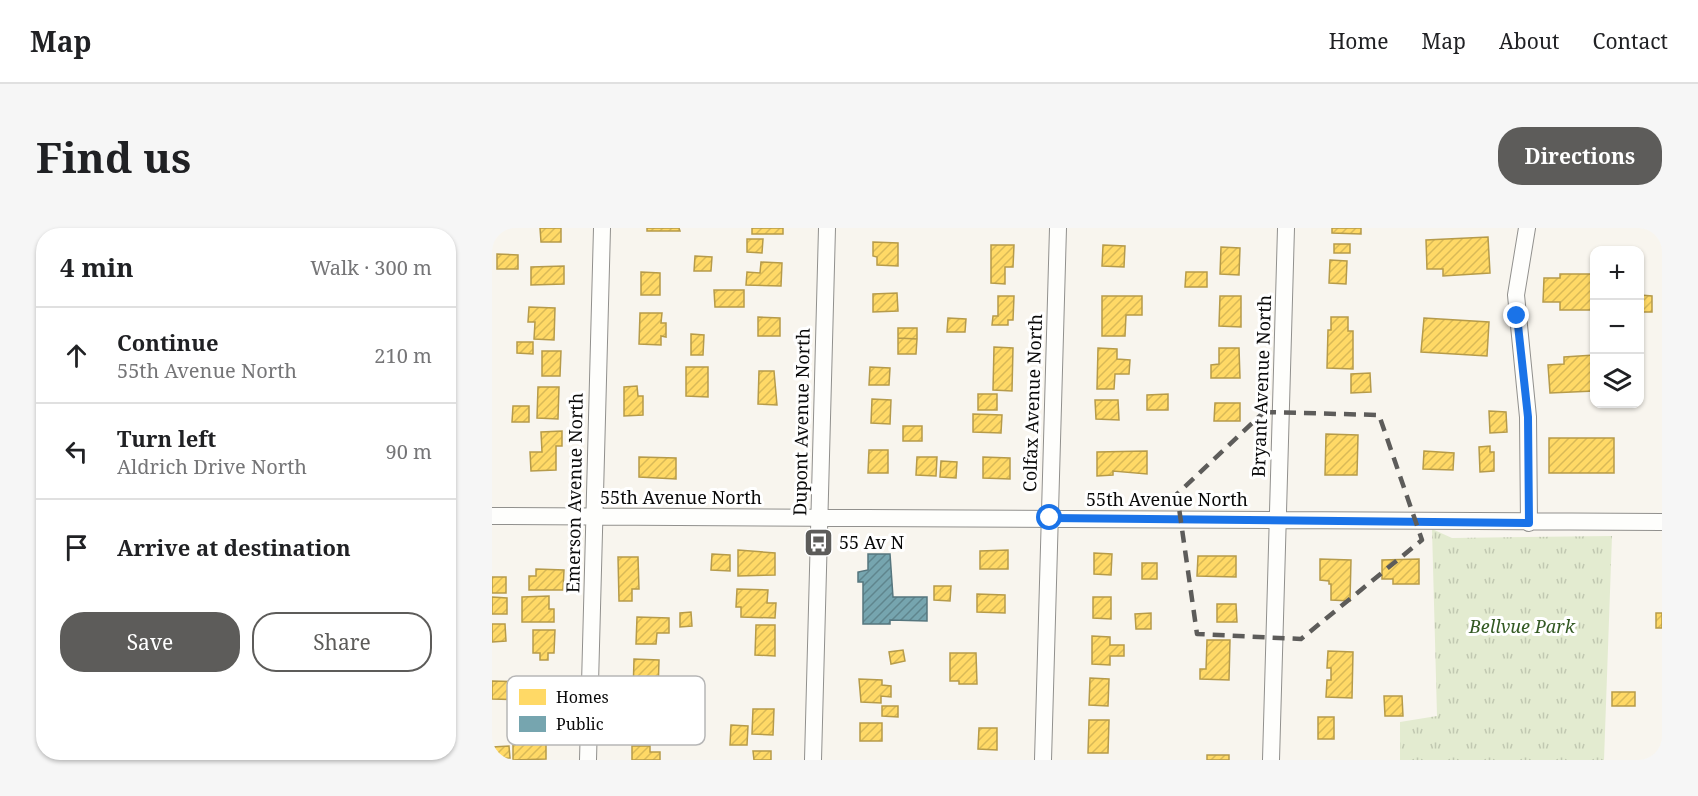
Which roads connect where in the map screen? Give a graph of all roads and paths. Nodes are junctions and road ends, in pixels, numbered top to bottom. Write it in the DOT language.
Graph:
graph roads {
  1 [pos="602,228"];
  2 [pos="827,228"];
  3 [pos="1058,228"];
  4 [pos="1286,228"];
  5 [pos="1527,228"];
  6 [pos="492,516"];
  7 [pos="594,517"];
  8 [pos="819,518"];
  9 [pos="1050,518"];
  10 [pos="1278,520"];
  11 [pos="1662,522"];
  12 [pos="1529,523"];
  13 [pos="590,676"];
  14 [pos="588,745"];
  15 [pos="588,760"];
  16 [pos="813,760"];
  17 [pos="1043,760"];
  18 [pos="1271,760"];
  1 -- 7 [label="street, Emerson Avenue North"];
  2 -- 8 [label="street, Dupont Avenue North"];
  3 -- 9 [label="street, Colfax Avenue North"];
  4 -- 10 [label="street, Bryant Avenue North"];
  5 -- 12 [label="street"];
  6 -- 7 [label="street, 55th Avenue North"];
  7 -- 8 [label="street, 55th Avenue North"];
  7 -- 13 [label="street, Emerson Avenue North"];
  8 -- 9 [label="street, 55th Avenue North"];
  8 -- 16 [label="street, Dupont Avenue North"];
  9 -- 10 [label="street, 55th Avenue North"];
  9 -- 17 [label="street, Colfax Avenue North"];
  10 -- 12 [label="street, 55th Avenue North"];
  10 -- 18 [label="street, Bryant Avenue North"];
  11 -- 12 [label="street, 55th Avenue North"];
  14 -- 15 [label="street, Emerson Avenue North"];
}
